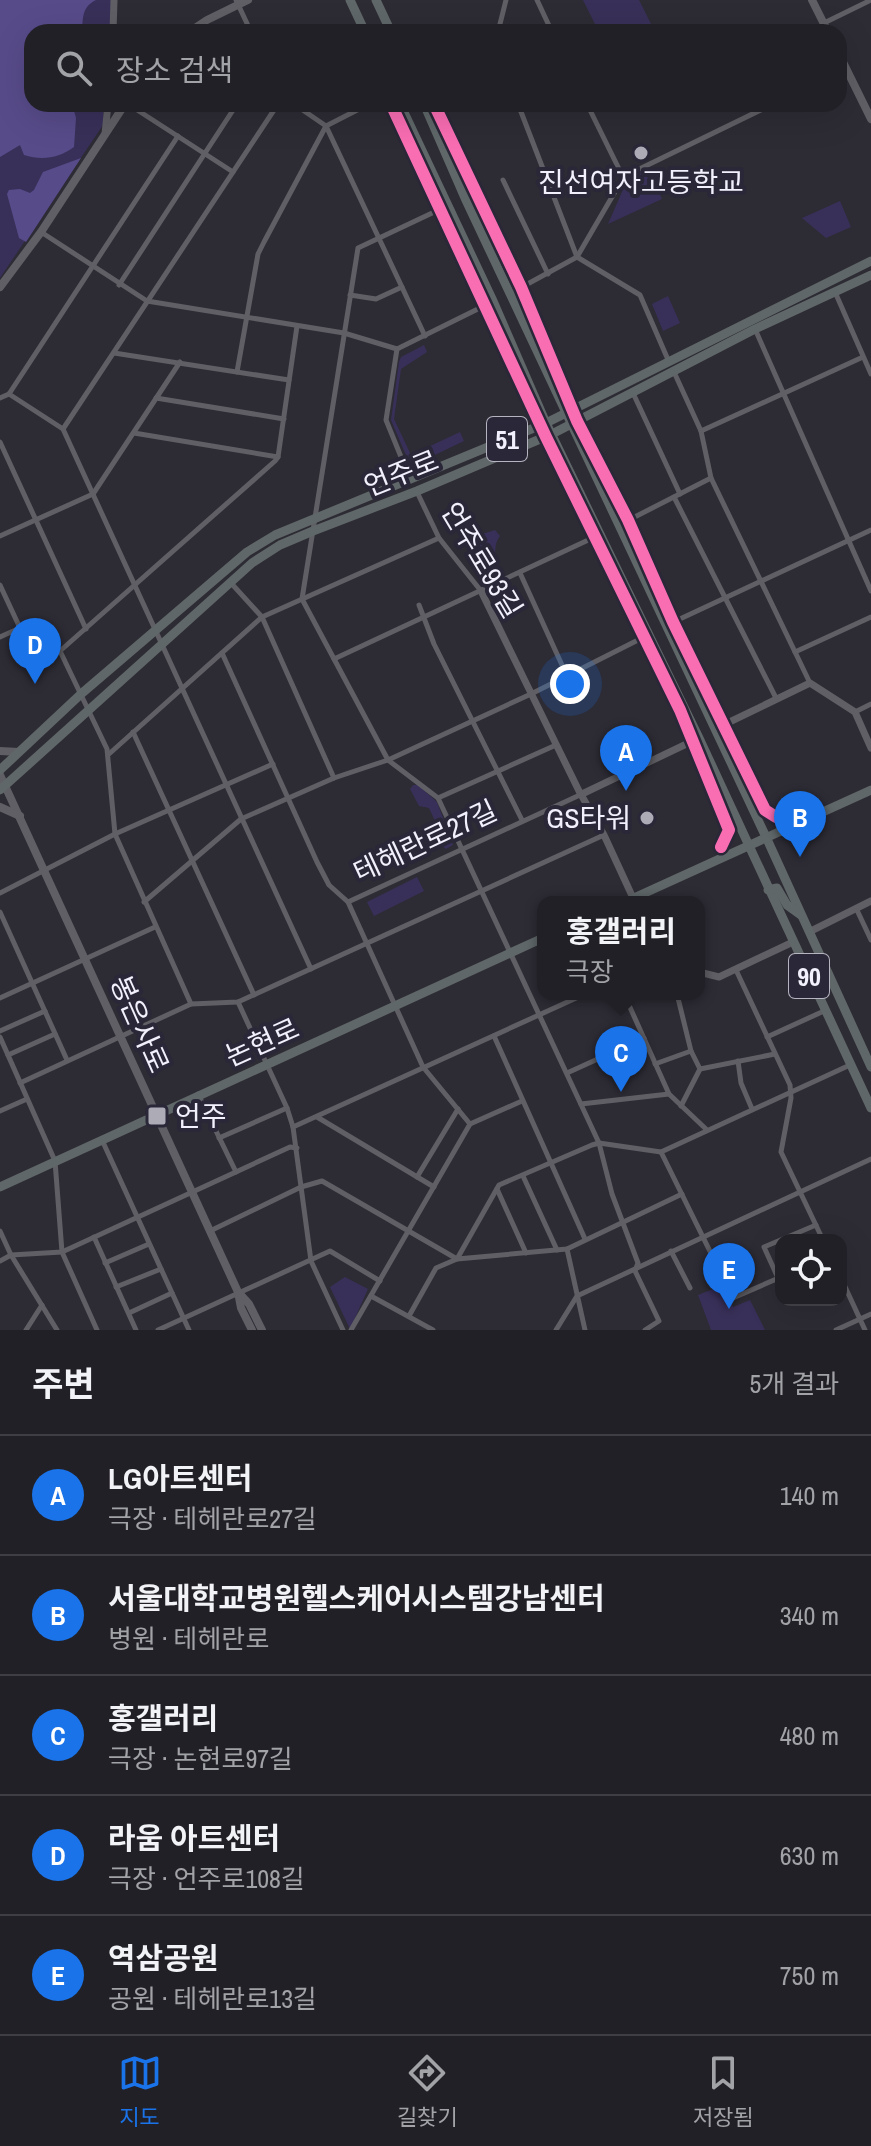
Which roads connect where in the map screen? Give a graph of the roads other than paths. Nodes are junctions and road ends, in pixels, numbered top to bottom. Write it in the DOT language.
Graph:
graph roads {
  1 [pos="114,0"];
  2 [pos="248,0"];
  3 [pos="350,0"];
  4 [pos="376,0"];
  5 [pos="506,0"];
  6 [pos="537,0"];
  7 [pos="812,0"];
  8 [pos="871,0"];
  9 [pos="237,2"];
  10 [pos="113,24"];
  11 [pos="201,24"];
  12 [pos="247,24"];
  13 [pos="361,24"];
  14 [pos="387,24"];
  15 [pos="500,24"];
  16 [pos="548,24"];
  17 [pos="824,24"];
  18 [pos="832,24"];
  19 [pos="847,75"];
  20 [pos="107,112"];
  21 [pos="121,112"];
  22 [pos="139,112"];
  23 [pos="232,112"];
  24 [pos="273,112"];
  25 [pos="306,112"];
  26 [pos="353,112"];
  27 [pos="404,112"];
  28 [pos="428,112"];
  29 [pos="521,112"];
  30 [pos="591,112"];
  31 [pos="757,112"];
  32 [pos="871,119"];
  33 [pos="326,126"];
  34 [pos="105,136"];
  35 [pos="178,136"];
  36 [pos="205,154"];
  37 [pos="233,172"];
  38 [pos="623,177"];
  39 [pos="503,180"];
  40 [pos="447,206"];
  41 [pos="41,232"];
  42 [pos="378,239"];
  43 [pos="577,257"];
  44 [pos="871,261"];
  45 [pos="94,268"];
  46 [pos="548,274"];
  47 [pos="871,276"];
  48 [pos="119,285"];
  49 [pos="0,287"];
  50 [pos="402,287"];
  51 [pos="835,292"];
  52 [pos="511,293"];
  53 [pos="350,295"];
  54 [pos="147,301"];
  55 [pos="493,301"];
  56 [pos="247,318"];
  57 [pos="297,326"];
  58 [pos="755,329"];
  59 [pos="344,333"];
  60 [pos="425,336"];
  61 [pos="397,349"];
  62 [pos="114,353"];
  63 [pos="863,357"];
  64 [pos="180,362"];
  65 [pos="672,367"];
  66 [pos="237,372"];
  67 [pos="871,374"];
  68 [pos="289,380"];
  69 [pos="632,392"];
  70 [pos="784,393"];
  71 [pos="9,394"];
  72 [pos="0,398"];
  73 [pos="156,398"];
  74 [pos="566,412"];
  75 [pos="284,419"];
  76 [pos="546,423"];
  77 [pos="572,424"];
  78 [pos="63,429"];
  79 [pos="701,431"];
  80 [pos="134,433"];
  81 [pos="552,434"];
  82 [pos="0,442"];
  83 [pos="278,457"];
  84 [pos="711,478"];
  85 [pos="410,479"];
  86 [pos="417,491"];
  87 [pos="93,494"];
  88 [pos="677,496"];
  89 [pos="314,518"];
  90 [pos="37,520"];
  91 [pos="618,525"];
  92 [pos="871,530"];
  93 [pos="313,531"];
  94 [pos="600,534"];
  95 [pos="0,536"];
  96 [pos="439,538"];
  97 [pos="849,539"];
  98 [pos="520,573"];
  99 [pos="760,580"];
  100 [pos="230,582"];
  101 [pos="0,585"];
  102 [pos="134,586"];
  103 [pos="481,591"];
  104 [pos="871,591"];
  105 [pos="726,597"];
  106 [pos="302,599"];
  107 [pos="419,605"];
  108 [pos="262,617"];
  109 [pos="871,617"];
  110 [pos="424,619"];
  111 [pos="666,625"];
  112 [pos="20,628"];
  113 [pos="86,629"];
  114 [pos="155,631"];
  115 [pos="648,635"];
  116 [pos="0,637"];
  117 [pos="160,644"];
  118 [pos="60,651"];
  119 [pos="795,652"];
  120 [pos="222,653"];
  121 [pos="334,659"];
  122 [pos="567,676"];
  123 [pos="810,683"];
  124 [pos="183,688"];
  125 [pos="81,694"];
  126 [pos="531,694"];
  127 [pos="776,698"];
  128 [pos="871,704"];
  129 [pos="88,710"];
  130 [pos="855,712"];
  131 [pos="472,720"];
  132 [pos="715,729"];
  133 [pos="133,732"];
  134 [pos="699,738"];
  135 [pos="556,745"];
  136 [pos="871,748"];
  137 [pos="0,751"];
  138 [pos="19,752"];
  139 [pos="108,754"];
  140 [pos="388,760"];
  141 [pos="710,761"];
  142 [pos="273,764"];
  143 [pos="497,772"];
  144 [pos="0,773"];
  145 [pos="334,778"];
  146 [pos="225,784"];
  147 [pos="742,787"];
  148 [pos="3,788"];
  149 [pos="871,790"];
  150 [pos="582,794"];
  151 [pos="288,798"];
  152 [pos="438,798"];
  153 [pos="0,807"];
  154 [pos="169,809"];
  155 [pos="20,816"];
  156 [pos="241,819"];
  157 [pos="522,821"];
  158 [pos="115,834"];
  159 [pos="604,835"];
  160 [pos="766,837"];
  161 [pos="748,845"];
  162 [pos="461,849"];
  163 [pos="193,861"];
  164 [pos="45,869"];
  165 [pos="768,890"];
  166 [pos="482,891"];
  167 [pos="0,893"];
  168 [pos="629,896"];
  169 [pos="641,896"];
  170 [pos="871,901"];
  171 [pos="144,902"];
  172 [pos="348,902"];
  173 [pos="856,908"];
  174 [pos="0,912"];
  175 [pos="801,915"];
  176 [pos="156,927"];
  177 [pos="809,932"];
  178 [pos="871,940"];
  179 [pos="537,941"];
  180 [pos="793,942"];
  181 [pos="366,943"];
  182 [pos="511,952"];
  183 [pos="86,959"];
  184 [pos="311,969"];
  185 [pos="736,970"];
  186 [pos="705,974"];
  187 [pos="32,983"];
  188 [pos="254,995"];
  189 [pos="0,998"];
  190 [pos="572,1000"];
  191 [pos="627,1000"];
  192 [pos="678,1000"];
  193 [pos="238,1002"];
  194 [pos="191,1004"];
  195 [pos="395,1006"];
  196 [pos="825,1010"];
  197 [pos="45,1011"];
  198 [pos="540,1015"];
  199 [pos="0,1031"];
  200 [pos="55,1034"];
  201 [pos="121,1036"];
  202 [pos="494,1036"];
  203 [pos="0,1037"];
  204 [pos="767,1037"];
  205 [pos="644,1038"];
  206 [pos="691,1051"];
  207 [pos="775,1054"];
  208 [pos="8,1055"];
  209 [pos="869,1056"];
  210 [pos="67,1060"];
  211 [pos="738,1061"];
  212 [pos="267,1064"];
  213 [pos="655,1064"];
  214 [pos="851,1065"];
  215 [pos="423,1067"];
  216 [pos="871,1067"];
  217 [pos="700,1069"];
  218 [pos="567,1073"];
  219 [pos="20,1083"];
  220 [pos="791,1091"];
  221 [pos="198,1094"];
  222 [pos="669,1094"];
  223 [pos="27,1099"];
  224 [pos="522,1101"];
  225 [pos="581,1104"];
  226 [pos="681,1106"];
  227 [pos="287,1108"];
  228 [pos="871,1108"];
  229 [pos="458,1109"];
  230 [pos="752,1109"];
  231 [pos="0,1111"];
  232 [pos="156,1114"];
  233 [pos="316,1117"];
  234 [pos="470,1124"];
  235 [pos="293,1127"];
  236 [pos="707,1130"];
  237 [pos="219,1138"];
  238 [pos="101,1139"];
  239 [pos="599,1143"];
  240 [pos="297,1148"];
  241 [pos="661,1152"];
  242 [pos="871,1159"];
  243 [pos="55,1161"];
  244 [pos="551,1163"];
  245 [pos="236,1172"];
  246 [pos="523,1176"];
  247 [pos="417,1177"];
  248 [pos="0,1187"];
  249 [pos="301,1187"];
  250 [pos="434,1187"];
  251 [pos="497,1189"];
  252 [pos="801,1192"];
  253 [pos="192,1193"];
  254 [pos="682,1194"];
  255 [pos="137,1217"];
  256 [pos="621,1223"];
  257 [pos="816,1225"];
  258 [pos="0,1231"];
  259 [pos="210,1231"];
  260 [pos="408,1232"];
  261 [pos="795,1234"];
  262 [pos="820,1234"];
  263 [pos="703,1236"];
  264 [pos="94,1237"];
  265 [pos="585,1239"];
  266 [pos="775,1242"];
  267 [pos="149,1244"];
  268 [pos="567,1249"];
  269 [pos="557,1250"];
  270 [pos="671,1251"];
  271 [pos="62,1252"];
  272 [pos="526,1253"];
  273 [pos="11,1255"];
  274 [pos="457,1259"];
  275 [pos="0,1261"];
  276 [pos="311,1261"];
  277 [pos="105,1263"];
  278 [pos="637,1267"];
  279 [pos="775,1268"];
  280 [pos="161,1269"];
  281 [pos="775,1280"];
  282 [pos="380,1281"];
  283 [pos="116,1287"];
  284 [pos="690,1288"];
  285 [pos="847,1291"];
  286 [pos="238,1292"];
  287 [pos="172,1293"];
  288 [pos="371,1296"];
  289 [pos="577,1296"];
  290 [pos="42,1305"];
  291 [pos="129,1313"];
  292 [pos="871,1314"];
  293 [pos="409,1316"];
  294 [pos="183,1318"];
  295 [pos="860,1318"];
  296 [pos="26,1330"];
  297 [pos="57,1330"];
  298 [pos="97,1330"];
  299 [pos="136,1330"];
  300 [pos="158,1330"];
  301 [pos="189,1330"];
  302 [pos="252,1330"];
  303 [pos="262,1330"];
  304 [pos="343,1330"];
  305 [pos="351,1330"];
  306 [pos="433,1330"];
  307 [pos="556,1330"];
  308 [pos="585,1330"];
  309 [pos="645,1330"];
  310 [pos="836,1330"];
  311 [pos="865,1330"];
  1 -- 10 [label="street"];
  2 -- 9 [label="main road"];
  3 -- 13 [label="main road"];
  4 -- 14 [label="main road"];
  5 -- 15 [label="street"];
  6 -- 16 [label="street"];
  7 -- 17 [label="main road"];
  8 -- 18 [label="street"];
  9 -- 11 [label="main road"];
  9 -- 12 [label="street"];
  19 -- 32 [label="main road"];
  20 -- 34 [label="street"];
  21 -- 34 [label="main road"];
  22 -- 35 [label="street"];
  23 -- 36 [label="street"];
  24 -- 37 [label="street"];
  25 -- 33 [label="street"];
  26 -- 33 [label="street"];
  27 -- 40 [label="main road, 90"];
  28 -- 52 [label="main road, 90"];
  29 -- 43 [label="street"];
  30 -- 38 [label="street"];
  31 -- 38 [label="street"];
  33 -- 42 [label="street"];
  33 -- 56 [label="street"];
  34 -- 41 [label="main road"];
  35 -- 36 [label="street"];
  35 -- 45 [label="street"];
  36 -- 37 [label="street"];
  36 -- 48 [label="street"];
  37 -- 54 [label="street"];
  38 -- 43 [label="street"];
  39 -- 46 [label="street"];
  40 -- 42 [label="street"];
  40 -- 55 [label="main road, 90"];
  41 -- 45 [label="street"];
  41 -- 49 [label="main road"];
  42 -- 50 [label="street"];
  42 -- 53 [label="street"];
  43 -- 46 [label="street"];
  43 -- 65 [label="street"];
  44 -- 65 [label="main road, 언주로 / 51"];
  45 -- 48 [label="street"];
  45 -- 71 [label="street"];
  46 -- 52 [label="street"];
  47 -- 51 [label="main road, 언주로 / 51"];
  48 -- 54 [label="street"];
  50 -- 53 [label="street"];
  50 -- 60 [label="street"];
  51 -- 58 [label="main road, 언주로 / 51"];
  51 -- 63 [label="street"];
  52 -- 74 [label="main road, 90"];
  53 -- 59 [label="street"];
  54 -- 56 [label="street"];
  54 -- 62 [label="street"];
  55 -- 60 [label="street"];
  55 -- 76 [label="main road, 90"];
  56 -- 57 [label="street"];
  56 -- 66 [label="street"];
  57 -- 59 [label="street"];
  57 -- 68 [label="street"];
  58 -- 65 [label="main road, 언주로 / 51"];
  58 -- 70 [label="street"];
  59 -- 61 [label="street"];
  59 -- 89 [label="street"];
  60 -- 61 [label="street"];
  61 -- 85 [label="street"];
  62 -- 64 [label="street"];
  62 -- 78 [label="street"];
  63 -- 67 [label="street"];
  63 -- 70 [label="street"];
  64 -- 66 [label="street"];
  64 -- 73 [label="street"];
  65 -- 69 [label="main road, 언주로 / 51"];
  65 -- 74 [label="main road, 언주로 / 51"];
  65 -- 79 [label="street"];
  66 -- 68 [label="street"];
  68 -- 75 [label="street"];
  69 -- 77 [label="main road, 언주로 / 51"];
  69 -- 88 [label="street"];
  70 -- 79 [label="street"];
  70 -- 97 [label="street"];
  71 -- 72 [label="street"];
  71 -- 78 [label="street"];
  73 -- 75 [label="street"];
  73 -- 80 [label="street"];
  74 -- 76 [label="main road, 언주로 / 51"];
  74 -- 77 [label="main road, 90"];
  75 -- 83 [label="street"];
  76 -- 81 [label="main road, 90"];
  76 -- 85 [label="main road, 언주로 / 51"];
  77 -- 81 [label="main road, 언주로 / 51"];
  77 -- 91 [label="main road, 90"];
  78 -- 87 [label="street"];
  79 -- 84 [label="street"];
  80 -- 83 [label="street"];
  80 -- 87 [label="street"];
  81 -- 86 [label="main road, 언주로 / 51"];
  81 -- 94 [label="main road, 90"];
  82 -- 90 [label="street"];
  83 -- 102 [label="street"];
  84 -- 88 [label="street"];
  84 -- 99 [label="street"];
  85 -- 89 [label="main road, 언주로 / 51"];
  86 -- 93 [label="main road, 언주로 / 51"];
  86 -- 96 [label="street, 언주로93길"];
  87 -- 90 [label="street"];
  87 -- 102 [label="street"];
  88 -- 91 [label="street"];
  88 -- 105 [label="street"];
  89 -- 93 [label="street"];
  89 -- 114 [label="main road, 언주로 / 51"];
  90 -- 95 [label="street"];
  90 -- 113 [label="street"];
  91 -- 111 [label="main road, 90"];
  92 -- 97 [label="street"];
  93 -- 100 [label="main road, 언주로 / 51"];
  93 -- 106 [label="street"];
  94 -- 98 [label="street"];
  94 -- 115 [label="main road, 90"];
  96 -- 103 [label="street, 언주로93길"];
  96 -- 106 [label="street"];
  97 -- 99 [label="street"];
  97 -- 104 [label="street"];
  98 -- 103 [label="street"];
  98 -- 122 [label="street"];
  99 -- 105 [label="street"];
  99 -- 119 [label="street"];
  100 -- 108 [label="street"];
  100 -- 117 [label="main road, 언주로 / 51"];
  101 -- 112 [label="street"];
  102 -- 113 [label="street"];
  102 -- 114 [label="street"];
  103 -- 110 [label="street"];
  103 -- 126 [label="street, 언주로93길"];
  105 -- 111 [label="street"];
  105 -- 127 [label="street"];
  106 -- 108 [label="street"];
  106 -- 121 [label="street"];
  107 -- 110 [label="street, 테헤란로27길"];
  108 -- 120 [label="street"];
  108 -- 145 [label="street"];
  109 -- 119 [label="street"];
  110 -- 121 [label="street"];
  110 -- 131 [label="street, 테헤란로27길"];
  111 -- 132 [label="main road, 90"];
  112 -- 116 [label="street"];
  112 -- 118 [label="street"];
  113 -- 118 [label="street"];
  114 -- 117 [label="street"];
  114 -- 125 [label="main road, 언주로 / 51"];
  115 -- 122 [label="street"];
  115 -- 134 [label="main road, 90"];
  117 -- 124 [label="street"];
  117 -- 129 [label="main road, 언주로 / 51"];
  118 -- 125 [label="street"];
  119 -- 123 [label="street"];
  120 -- 124 [label="street"];
  120 -- 142 [label="street"];
  121 -- 140 [label="street"];
  122 -- 126 [label="street"];
  123 -- 127 [label="street"];
  123 -- 130 [label="street"];
  124 -- 133 [label="street"];
  124 -- 146 [label="street"];
  125 -- 129 [label="street"];
  125 -- 138 [label="main road, 언주로 / 51"];
  126 -- 131 [label="street"];
  126 -- 135 [label="street, 언주로93길"];
  127 -- 132 [label="street"];
  128 -- 130 [label="street"];
  129 -- 139 [label="street"];
  129 -- 148 [label="main road, 언주로 / 51"];
  130 -- 136 [label="street"];
  131 -- 140 [label="street"];
  131 -- 143 [label="street, 테헤란로27길"];
  132 -- 147 [label="main road, 90"];
  133 -- 139 [label="street"];
  133 -- 154 [label="street"];
  134 -- 141 [label="main road, 90"];
  134 -- 150 [label="street, 테헤란로27길"];
  135 -- 143 [label="street"];
  135 -- 150 [label="street, 언주로93길"];
  137 -- 138 [label="main road"];
  138 -- 144 [label="main road, 언주로 / 51"];
  139 -- 158 [label="street"];
  140 -- 145 [label="street"];
  140 -- 152 [label="street"];
  141 -- 147 [label="main road"];
  141 -- 161 [label="main road, 90"];
  142 -- 146 [label="street"];
  142 -- 151 [label="street"];
  143 -- 152 [label="street"];
  143 -- 157 [label="street, 테헤란로27길"];
  144 -- 148 [label="main road, 봉은사로"];
  145 -- 151 [label="street"];
  146 -- 154 [label="street"];
  146 -- 156 [label="street"];
  147 -- 160 [label="main road, 90"];
  148 -- 155 [label="main road, 봉은사로"];
  149 -- 160 [label="main road"];
  150 -- 157 [label="street, 테헤란로27길"];
  150 -- 159 [label="street, 언주로93길"];
  151 -- 156 [label="street"];
  151 -- 172 [label="street"];
  152 -- 162 [label="street"];
  153 -- 155 [label="main road"];
  154 -- 158 [label="street"];
  154 -- 163 [label="street"];
  155 -- 164 [label="main road, 봉은사로"];
  156 -- 163 [label="street"];
  156 -- 184 [label="street"];
  157 -- 162 [label="street, 테헤란로27길"];
  158 -- 164 [label="street"];
  158 -- 171 [label="street"];
  159 -- 166 [label="street"];
  159 -- 168 [label="street, 언주로93길"];
  160 -- 161 [label="main road"];
  160 -- 175 [label="main road, 90"];
  161 -- 165 [label="main road, 90"];
  161 -- 169 [label="main road"];
  162 -- 166 [label="street"];
  162 -- 172 [label="street, 테헤란로27길"];
  163 -- 171 [label="street"];
  163 -- 188 [label="street"];
  164 -- 167 [label="street"];
  164 -- 183 [label="main road, 봉은사로"];
  165 -- 175 [label="main road"];
  165 -- 180 [label="main road, 90"];
  166 -- 181 [label="street"];
  166 -- 182 [label="street"];
  170 -- 173 [label="street"];
  171 -- 176 [label="street"];
  172 -- 181 [label="street"];
  173 -- 177 [label="street"];
  173 -- 178 [label="street"];
  174 -- 187 [label="street"];
  175 -- 177 [label="main road, 90"];
  176 -- 183 [label="street"];
  176 -- 194 [label="street"];
  177 -- 209 [label="main road, 90"];
  179 -- 182 [label="main road, 논현로"];
  180 -- 185 [label="street"];
  180 -- 196 [label="main road, 90"];
  181 -- 184 [label="street"];
  181 -- 195 [label="street"];
  182 -- 195 [label="main road, 논현로"];
  182 -- 198 [label="street"];
  183 -- 187 [label="street"];
  183 -- 201 [label="main road, 봉은사로"];
  184 -- 188 [label="street"];
  185 -- 186 [label="street"];
  185 -- 204 [label="street"];
  187 -- 189 [label="street"];
  187 -- 197 [label="street"];
  188 -- 193 [label="street"];
  190 -- 198 [label="street"];
  191 -- 205 [label="street"];
  192 -- 206 [label="street"];
  193 -- 194 [label="street"];
  193 -- 212 [label="street"];
  194 -- 201 [label="street"];
  195 -- 212 [label="main road, 논현로"];
  195 -- 215 [label="street"];
  196 -- 204 [label="street"];
  196 -- 214 [label="main road, 90"];
  197 -- 199 [label="street"];
  197 -- 200 [label="street"];
  198 -- 202 [label="street"];
  198 -- 218 [label="street"];
  200 -- 208 [label="street"];
  200 -- 210 [label="street"];
  201 -- 210 [label="street"];
  201 -- 232 [label="main road, 봉은사로"];
  202 -- 215 [label="street"];
  202 -- 224 [label="street"];
  203 -- 208 [label="street"];
  204 -- 207 [label="street"];
  205 -- 213 [label="street"];
  205 -- 218 [label="street"];
  206 -- 213 [label="street"];
  206 -- 217 [label="street"];
  207 -- 211 [label="street"];
  207 -- 220 [label="street"];
  208 -- 219 [label="street"];
  209 -- 216 [label="main road, 90"];
  210 -- 219 [label="street"];
  211 -- 217 [label="street"];
  211 -- 230 [label="street"];
  212 -- 221 [label="main road, 논현로"];
  212 -- 227 [label="street"];
  213 -- 222 [label="street"];
  214 -- 220 [label="street"];
  214 -- 228 [label="main road, 90"];
  215 -- 229 [label="street"];
  215 -- 233 [label="street"];
  217 -- 226 [label="street"];
  218 -- 225 [label="street"];
  219 -- 223 [label="street"];
  220 -- 230 [label="street"];
  220 -- 252 [label="street"];
  221 -- 232 [label="main road, 논현로"];
  221 -- 237 [label="street"];
  222 -- 225 [label="street"];
  222 -- 226 [label="street"];
  223 -- 231 [label="street"];
  223 -- 243 [label="street"];
  224 -- 234 [label="street"];
  224 -- 244 [label="street"];
  225 -- 239 [label="street"];
  226 -- 236 [label="street"];
  227 -- 235 [label="street"];
  227 -- 237 [label="street"];
  229 -- 234 [label="street"];
  229 -- 247 [label="street"];
  230 -- 236 [label="street"];
  232 -- 238 [label="main road, 논현로"];
  232 -- 253 [label="main road, 봉은사로"];
  233 -- 235 [label="street"];
  233 -- 247 [label="street"];
  234 -- 250 [label="street"];
  235 -- 240 [label="street"];
  236 -- 241 [label="street"];
  237 -- 245 [label="street"];
  238 -- 243 [label="main road, 논현로"];
  238 -- 255 [label="street"];
  239 -- 241 [label="street"];
  239 -- 244 [label="street"];
  239 -- 256 [label="street"];
  240 -- 245 [label="street"];
  240 -- 249 [label="street"];
  241 -- 254 [label="street"];
  242 -- 252 [label="street"];
  243 -- 248 [label="main road, 논현로"];
  243 -- 271 [label="street"];
  244 -- 246 [label="street"];
  244 -- 265 [label="street"];
  245 -- 253 [label="street"];
  246 -- 251 [label="street"];
  246 -- 269 [label="street"];
  247 -- 250 [label="street"];
  249 -- 259 [label="street"];
  249 -- 260 [label="street"];
  249 -- 276 [label="street"];
  250 -- 260 [label="street"];
  251 -- 272 [label="street"];
  251 -- 274 [label="street"];
  252 -- 257 [label="street"];
  252 -- 263 [label="street"];
  253 -- 255 [label="street"];
  253 -- 259 [label="main road, 봉은사로"];
  254 -- 256 [label="street"];
  254 -- 263 [label="street"];
  255 -- 264 [label="street"];
  255 -- 267 [label="street"];
  256 -- 265 [label="street"];
  256 -- 278 [label="street"];
  257 -- 261 [label="street"];
  257 -- 262 [label="street"];
  258 -- 273 [label="street"];
  259 -- 286 [label="main road, 봉은사로"];
  260 -- 274 [label="street"];
  260 -- 282 [label="street"];
  263 -- 270 [label="street"];
  263 -- 281 [label="street"];
  264 -- 271 [label="street"];
  264 -- 277 [label="street"];
  265 -- 268 [label="street"];
  266 -- 279 [label="street"];
  267 -- 277 [label="street"];
  267 -- 280 [label="street"];
  268 -- 269 [label="street"];
  268 -- 289 [label="street"];
  269 -- 272 [label="street"];
  270 -- 278 [label="street"];
  270 -- 284 [label="street"];
  271 -- 273 [label="street"];
  271 -- 298 [label="street"];
  272 -- 274 [label="street"];
  273 -- 275 [label="street"];
  273 -- 290 [label="street"];
  274 -- 293 [label="street"];
  276 -- 282 [label="street"];
  276 -- 286 [label="street"];
  276 -- 304 [label="street"];
  277 -- 283 [label="street"];
  278 -- 289 [label="street"];
  278 -- 309 [label="street"];
  280 -- 283 [label="street"];
  280 -- 287 [label="street"];
  282 -- 288 [label="street"];
  283 -- 291 [label="street"];
  285 -- 295 [label="street"];
  286 -- 294 [label="street"];
  286 -- 302 [label="main road, 봉은사로"];
  286 -- 303 [label="main road, 봉은사로"];
  287 -- 291 [label="street"];
  287 -- 294 [label="street"];
  288 -- 293 [label="street"];
  288 -- 305 [label="street"];
  289 -- 307 [label="street"];
  289 -- 308 [label="street"];
  290 -- 296 [label="street"];
  290 -- 297 [label="street"];
  291 -- 299 [label="street"];
  292 -- 295 [label="street"];
  293 -- 306 [label="street"];
  294 -- 300 [label="street"];
  294 -- 301 [label="street"];
  295 -- 310 [label="street"];
  295 -- 311 [label="street"];
}
